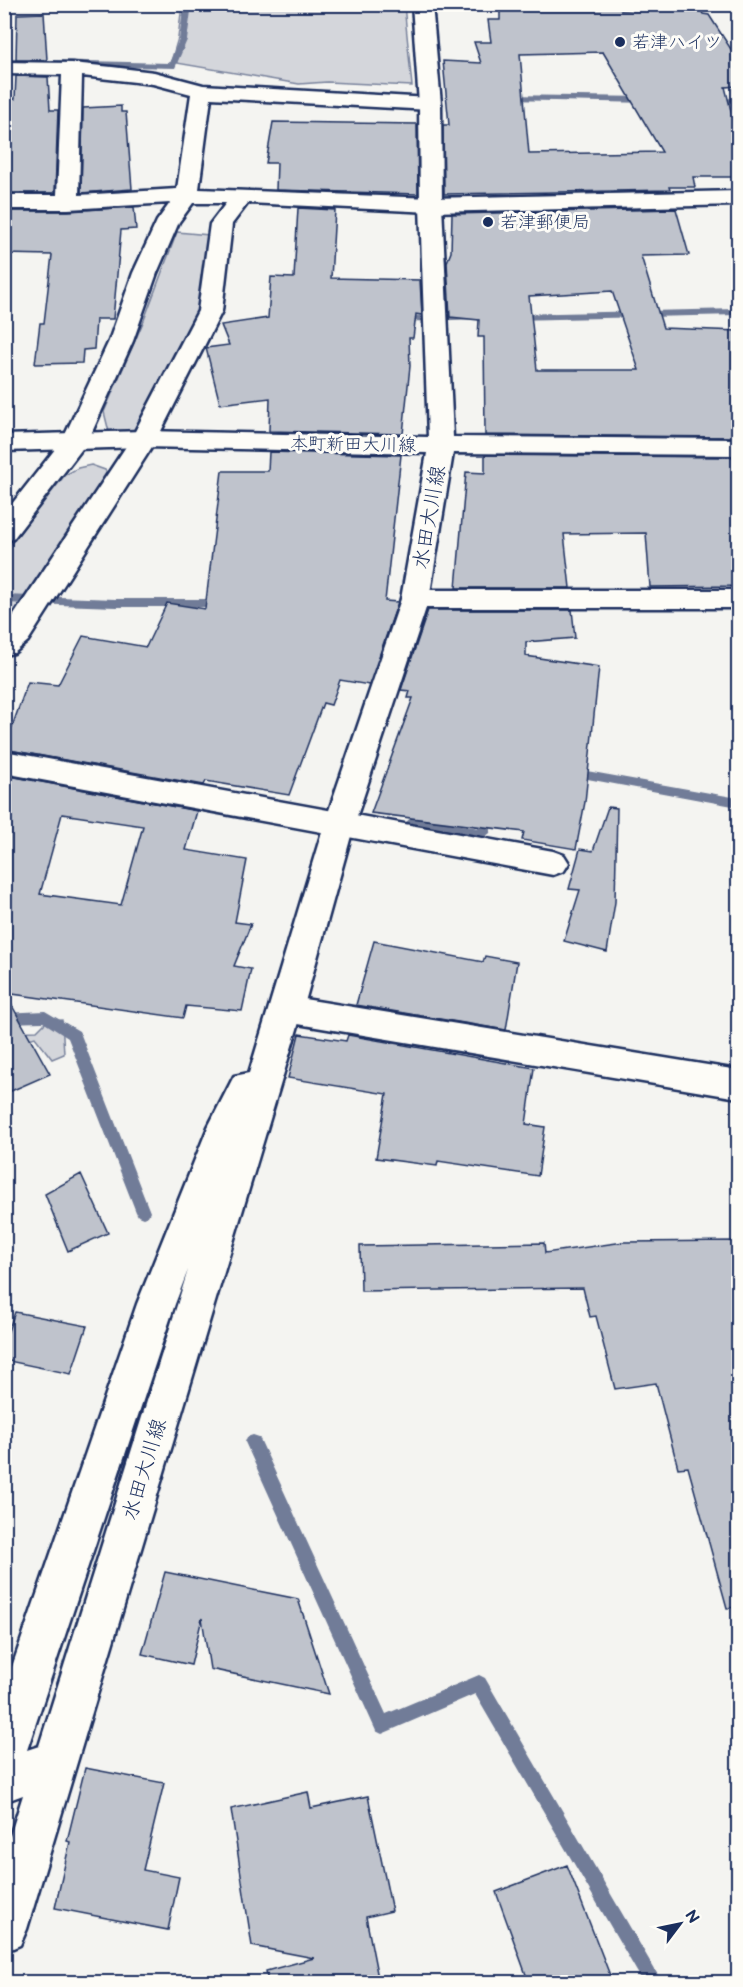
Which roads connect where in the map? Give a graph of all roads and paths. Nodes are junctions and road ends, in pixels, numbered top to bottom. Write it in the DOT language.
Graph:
graph roads {
  1 [pos="422,4"];
  2 [pos="4,68"];
  3 [pos="72,69"];
  4 [pos="202,91"];
  5 [pos="430,104"];
  6 [pos="187,196"];
  7 [pos="242,196"];
  8 [pos="738,198"];
  9 [pos="4,202"];
  10 [pos="68,202"];
  11 [pos="430,205"];
  12 [pos="144,439"];
  13 [pos="75,441"];
  14 [pos="4,443"];
  15 [pos="441,445"];
  16 [pos="738,447"];
  17 [pos="4,534"];
  18 [pos="415,598"];
  19 [pos="738,599"];
  20 [pos="4,646"];
  21 [pos="4,762"];
  22 [pos="339,825"];
  23 [pos="553,863"];
  24 [pos="285,1009"];
  25 [pos="738,1084"];
  26 [pos="8,1736"];
  27 [pos="54,1762"];
  28 [pos="4,1780"];
  29 [pos="4,1929"];
  1 -- 5 [label="street, 水田大川線"];
  2 -- 3 [label="street"];
  3 -- 4 [label="street"];
  3 -- 10 [label="street"];
  4 -- 5 [label="street"];
  4 -- 6 [label="street"];
  5 -- 11 [label="street, 水田大川線"];
  6 -- 7 [label="street"];
  6 -- 10 [label="street"];
  6 -- 13 [label="street"];
  7 -- 11 [label="street"];
  7 -- 12 [label="street"];
  8 -- 11 [label="street"];
  9 -- 10 [label="street"];
  11 -- 15 [label="street, 水田大川線"];
  12 -- 13 [label="street, 本町新田大川線"];
  12 -- 15 [label="street, 本町新田大川線"];
  12 -- 20 [label="street"];
  13 -- 14 [label="street, 本町新田大川線"];
  13 -- 17 [label="street"];
  15 -- 16 [label="street, 本町新田大川線"];
  15 -- 18 [label="street, 水田大川線"];
  18 -- 19 [label="street"];
  18 -- 22 [label="street, 水田大川線"];
  21 -- 22 [label="street"];
  22 -- 23 [label="street"];
  22 -- 24 [label="street, 水田大川線"];
  24 -- 25 [label="street"];
  24 -- 26 [label="street, 水田大川線"];
  24 -- 27 [label="street, 水田大川線"];
  26 -- 27 [label="street"];
  27 -- 28 [label="street"];
  27 -- 29 [label="street, 水田大川線"];
}
